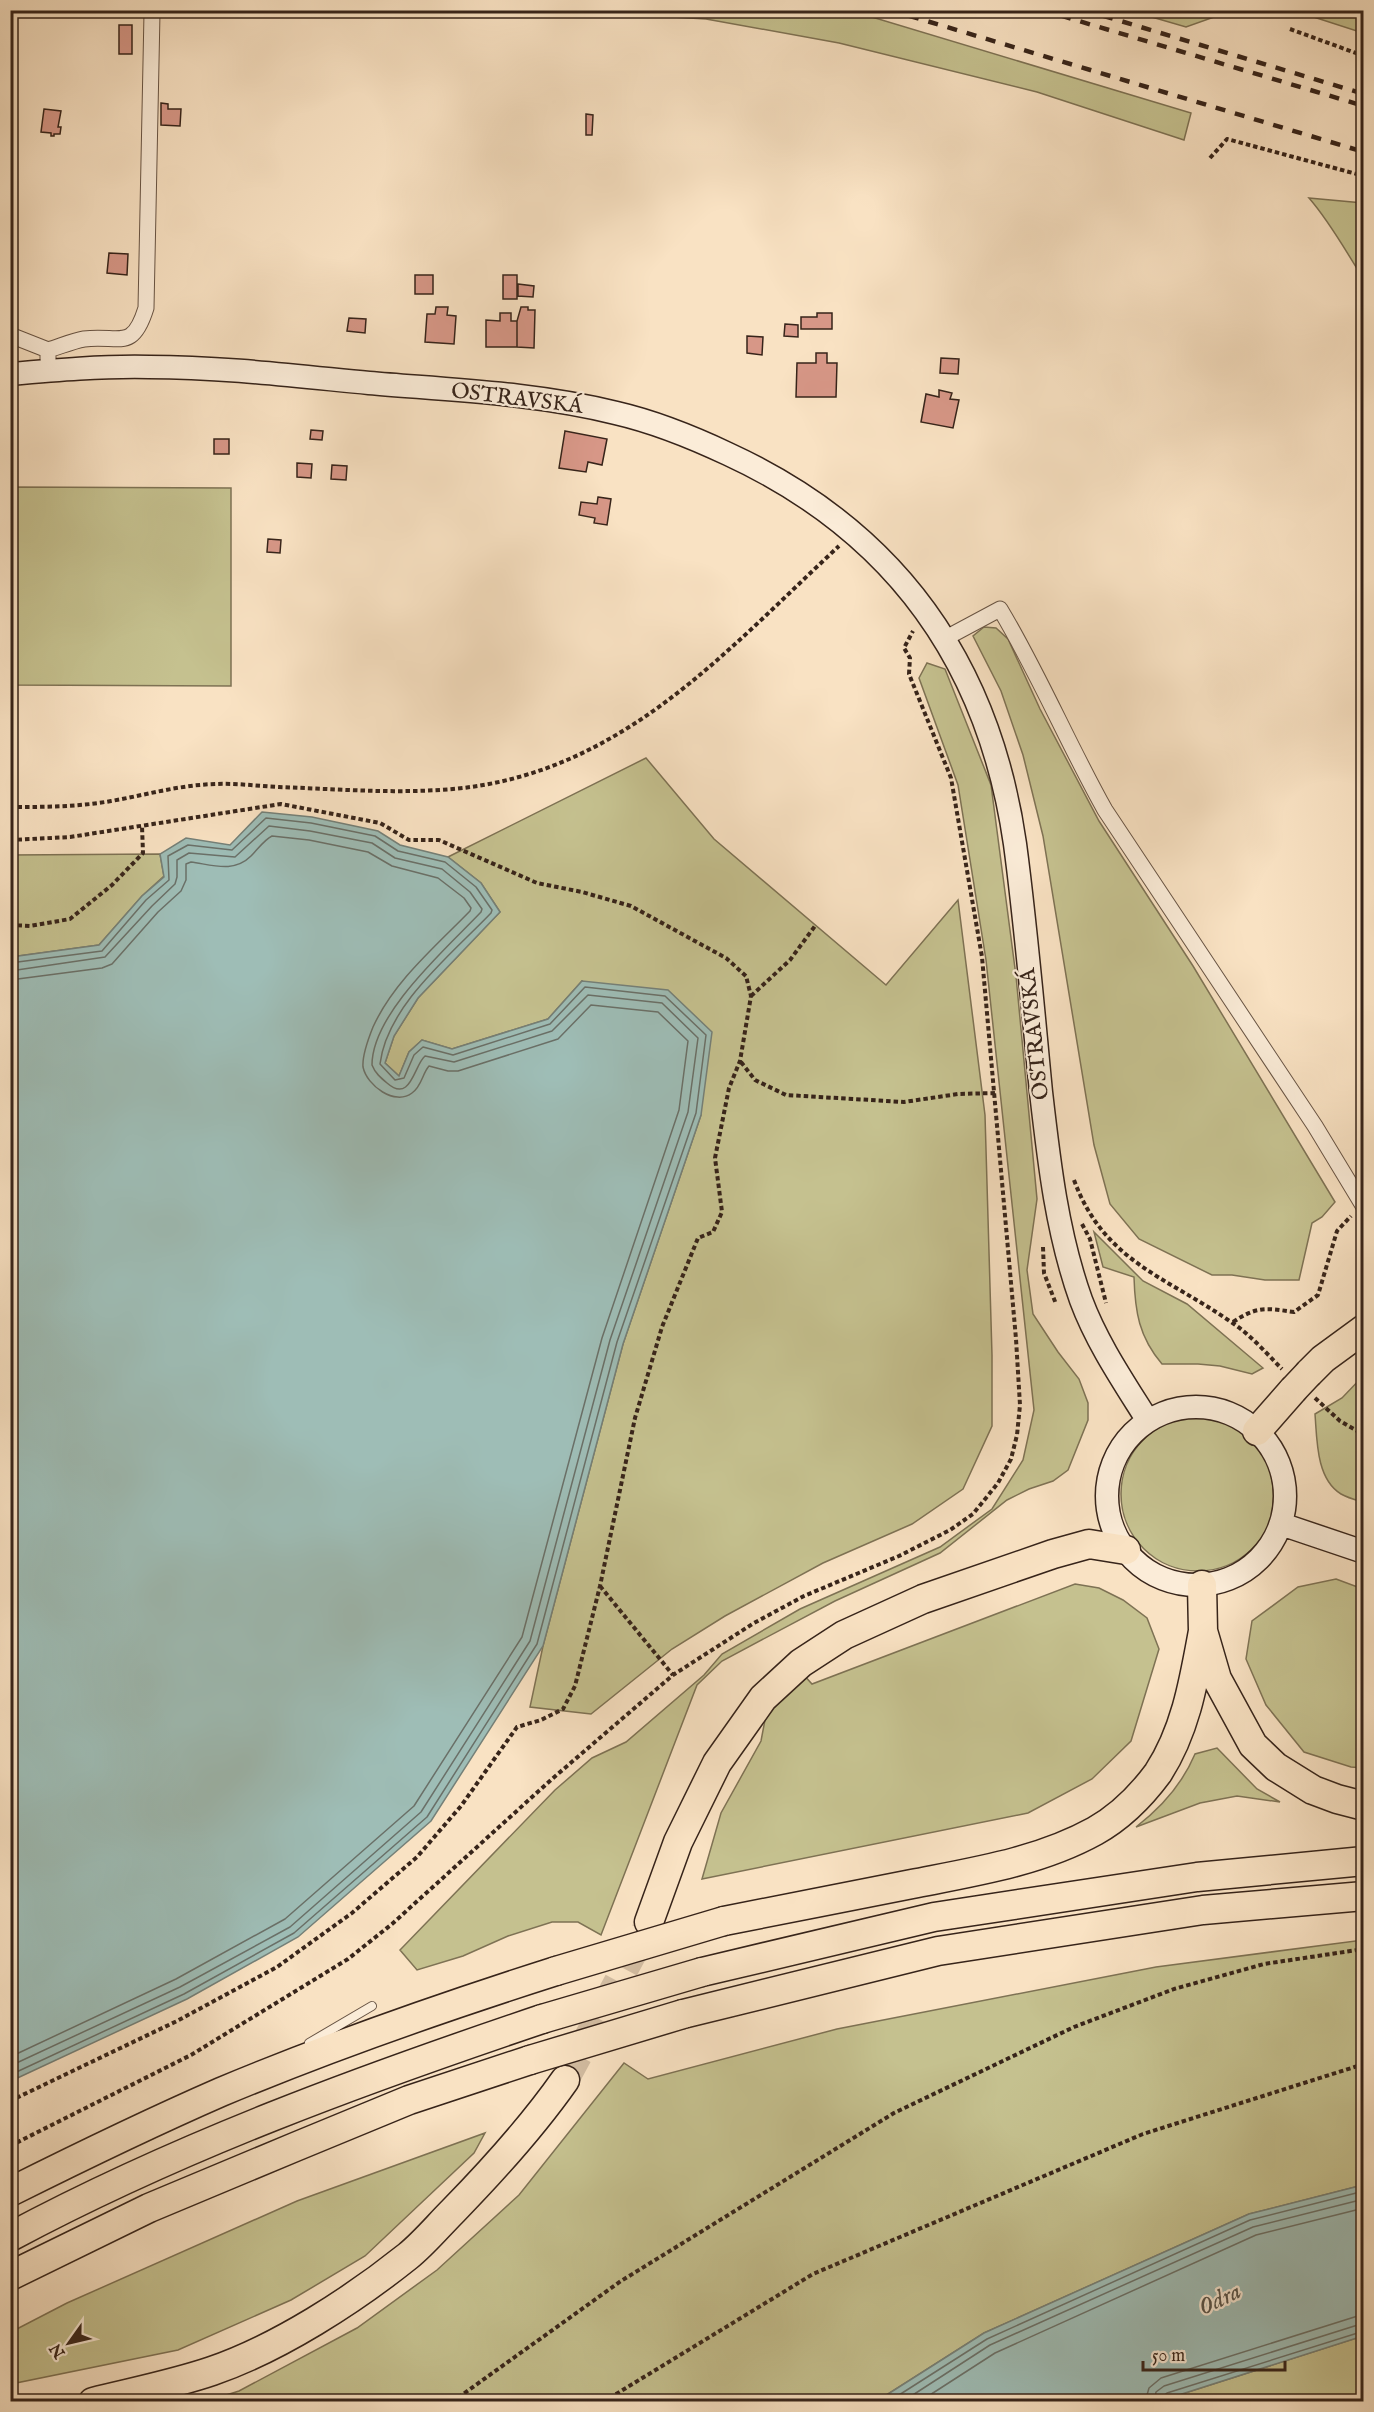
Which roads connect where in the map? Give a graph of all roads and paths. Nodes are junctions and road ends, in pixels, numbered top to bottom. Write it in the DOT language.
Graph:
graph roads {
  1 [pos="151,12"];
  2 [pos="1290,29"];
  3 [pos="1364,56"];
  4 [pos="1210,158"];
  5 [pos="1364,176"];
  6 [pos="10,335"];
  7 [pos="48,360"];
  8 [pos="10,374"];
  9 [pos="839,546"];
  10 [pos="944,639"];
  11 [pos="910,658"];
  12 [pos="10,807"];
  13 [pos="142,826"];
  14 [pos="10,840"];
  15 [pos="10,925"];
  16 [pos="815,926"];
  17 [pos="752,996"];
  18 [pos="740,1061"];
  19 [pos="996,1093"];
  20 [pos="1074,1180"];
  21 [pos="1363,1206"];
  22 [pos="1081,1222"];
  23 [pos="1106,1304"];
  24 [pos="1233,1322"];
  25 [pos="1364,1329"];
  26 [pos="1276,1363"];
  27 [pos="1325,1407"];
  28 [pos="1148,1421"];
  29 [pos="1257,1431"];
  30 [pos="1364,1436"];
  31 [pos="1281,1524"];
  32 [pos="1126,1550"];
  33 [pos="1364,1551"];
  34 [pos="1202,1585"];
  35 [pos="600,1586"];
  36 [pos="1203,1631"];
  37 [pos="673,1676"];
  38 [pos="1364,1806"];
  39 [pos="1364,1861"];
  40 [pos="1364,1896"];
  41 [pos="649,1922"];
  42 [pos="1364,1949"];
  43 [pos="372,2006"];
  44 [pos="306,2045"];
  45 [pos="295,2052"];
  46 [pos="1364,2064"];
  47 [pos="565,2080"];
  48 [pos="222,2092"];
  49 [pos="10,2101"];
  50 [pos="10,2146"];
  51 [pos="10,2192"];
  52 [pos="10,2236"];
  53 [pos="10,2276"];
  54 [pos="93,2402"];
  55 [pos="452,2402"];
  56 [pos="603,2402"];
  1 -- 7 [label="street"];
  2 -- 3 [label="path"];
  4 -- 5 [label="path"];
  6 -- 7 [label="street"];
  7 -- 8 [label="main road, OSTRAVSKÁ"];
  7 -- 10 [label="main road, OSTRAVSKÁ"];
  9 -- 12 [label="path"];
  10 -- 21 [label="street"];
  10 -- 28 [label="main road, OSTRAVSKÁ"];
  11 -- 19 [label="path"];
  13 -- 14 [label="path"];
  13 -- 15 [label="path"];
  13 -- 17 [label="path"];
  16 -- 17 [label="path"];
  17 -- 18 [label="path"];
  18 -- 19 [label="path"];
  18 -- 35 [label="path"];
  19 -- 37 [label="path"];
  20 -- 24 [label="path"];
  21 -- 24 [label="path"];
  22 -- 23 [label="path"];
  24 -- 26 [label="path"];
  25 -- 29 [label="highway"];
  27 -- 30 [label="path"];
  28 -- 29 [label="main road"];
  28 -- 32 [label="main road"];
  29 -- 31 [label="main road"];
  31 -- 33 [label="main road"];
  31 -- 34 [label="main road"];
  32 -- 34 [label="main road"];
  32 -- 41 [label="highway"];
  34 -- 36 [label="highway"];
  35 -- 37 [label="path"];
  35 -- 49 [label="path"];
  36 -- 38 [label="highway"];
  36 -- 48 [label="highway, bridge"];
  37 -- 50 [label="path"];
  39 -- 52 [label="highway, bridge"];
  40 -- 53 [label="highway, bridge"];
  42 -- 55 [label="path"];
  43 -- 44 [label="lane"];
  45 -- 48 [label="lane"];
  46 -- 56 [label="path"];
  47 -- 54 [label="highway"];
  48 -- 51 [label="highway"];
}
